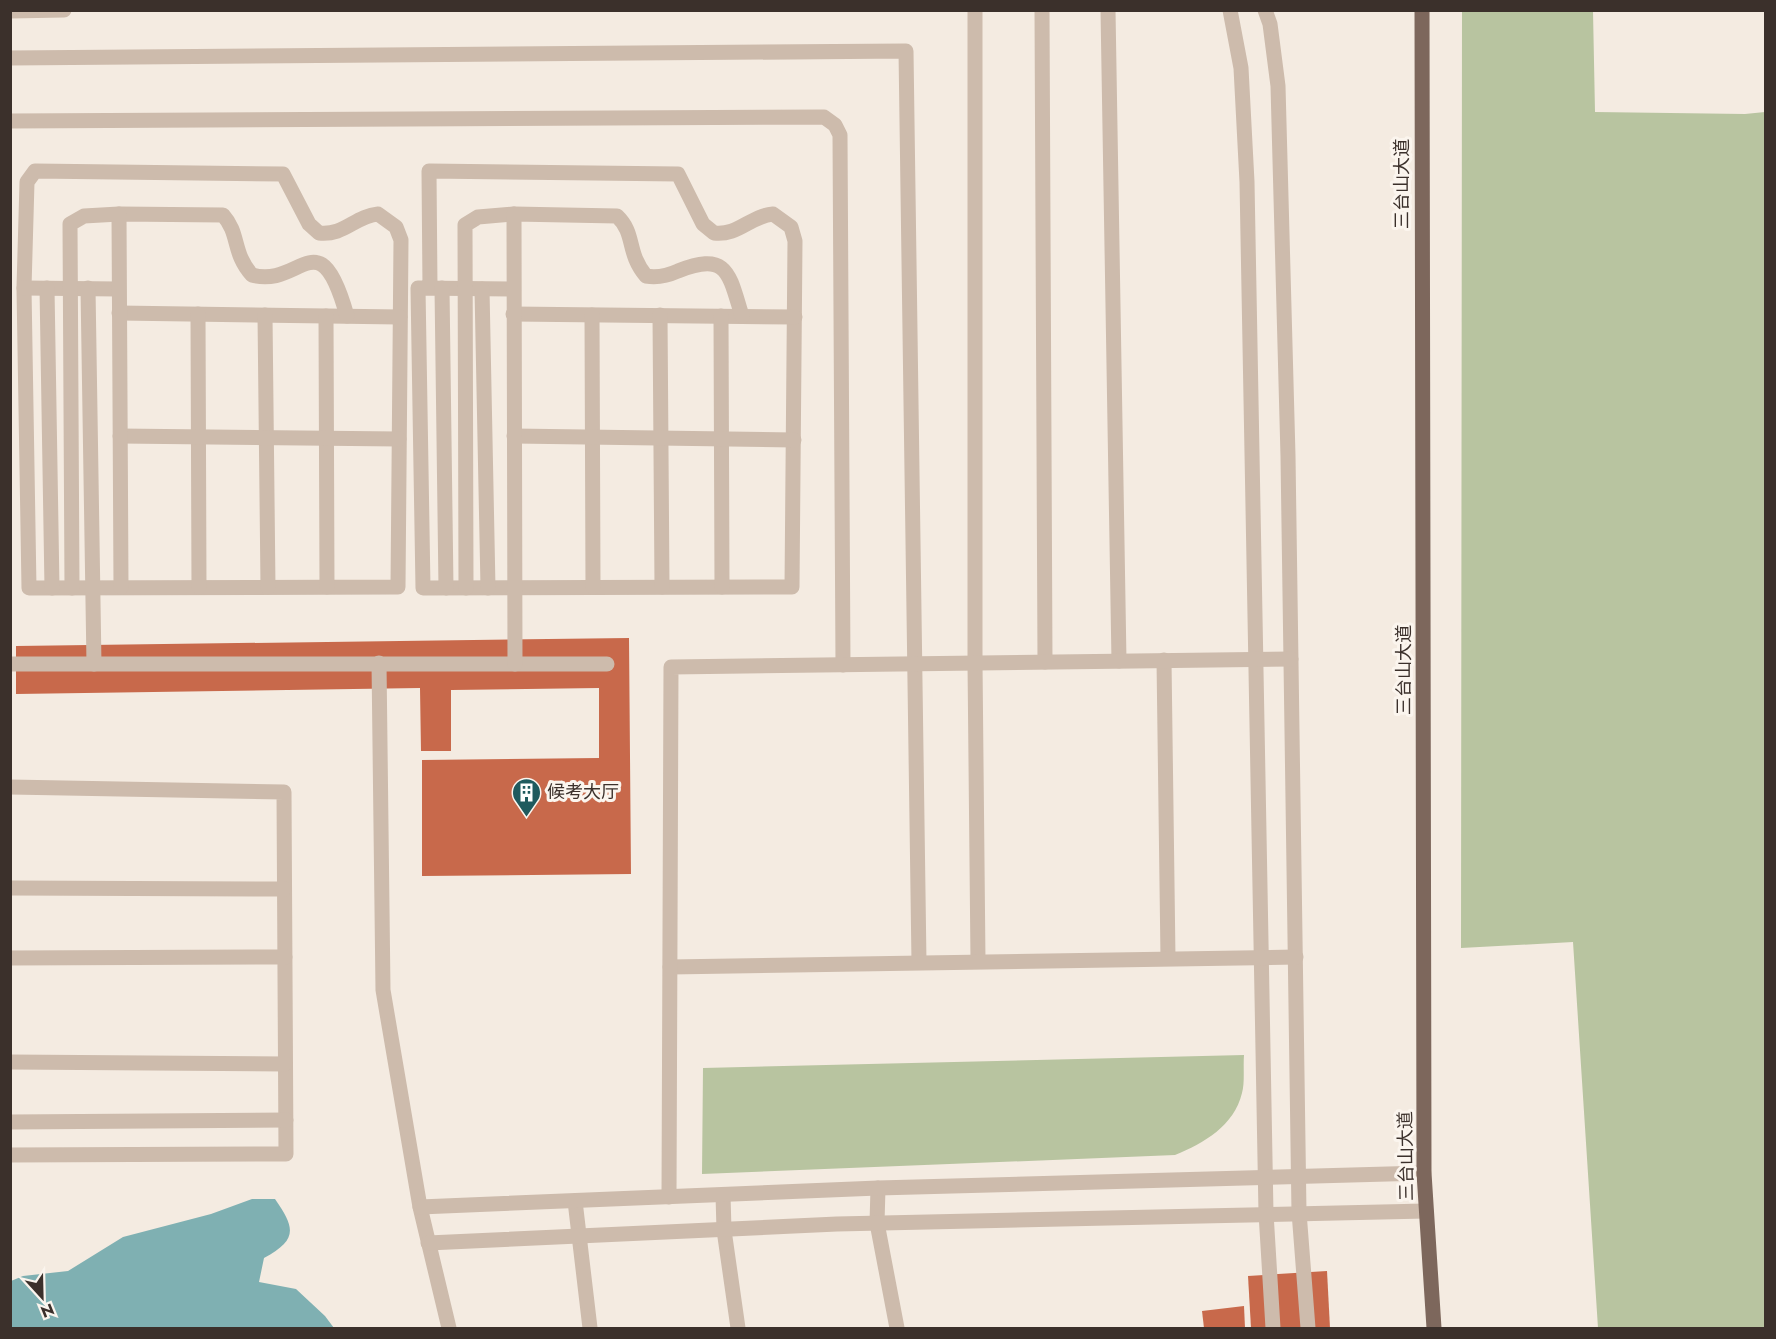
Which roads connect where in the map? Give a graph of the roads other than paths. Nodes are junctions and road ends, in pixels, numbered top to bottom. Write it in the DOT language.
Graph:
graph roads {
  1 [pos="64,10"];
  2 [pos="975,10"];
  3 [pos="1041,10"];
  4 [pos="1108,10"];
  5 [pos="1230,10"];
  6 [pos="1265,10"];
  7 [pos="1422,10"];
  8 [pos="10,11"];
  9 [pos="10,58"];
  10 [pos="10,121"];
  11 [pos="119,214"];
  12 [pos="514,214"];
  13 [pos="24,288"];
  14 [pos="47,288"];
  15 [pos="69,288"];
  16 [pos="88,288"];
  17 [pos="436,288"];
  18 [pos="463,288"];
  19 [pos="118,289"];
  20 [pos="482,289"];
  21 [pos="513,289"];
  22 [pos="119,313"];
  23 [pos="198,314"];
  24 [pos="513,314"];
  25 [pos="265,315"];
  26 [pos="592,315"];
  27 [pos="660,315"];
  28 [pos="326,316"];
  29 [pos="347,316"];
  30 [pos="721,316"];
  31 [pos="742,316"];
  32 [pos="400,317"];
  33 [pos="795,317"];
  34 [pos="120,436"];
  35 [pos="514,436"];
  36 [pos="198,437"];
  37 [pos="593,437"];
  38 [pos="266,438"];
  39 [pos="326,438"];
  40 [pos="661,438"];
  41 [pos="399,439"];
  42 [pos="721,439"];
  43 [pos="794,440"];
  44 [pos="121,587"];
  45 [pos="199,587"];
  46 [pos="268,587"];
  47 [pos="327,587"];
  48 [pos="516,587"];
  49 [pos="593,587"];
  50 [pos="662,587"];
  51 [pos="722,587"];
  52 [pos="52,588"];
  53 [pos="72,588"];
  54 [pos="94,588"];
  55 [pos="446,588"];
  56 [pos="466,588"];
  57 [pos="488,588"];
  58 [pos="1256,659"];
  59 [pos="1291,659"];
  60 [pos="1164,660"];
  61 [pos="1119,661"];
  62 [pos="1045,662"];
  63 [pos="379,663"];
  64 [pos="975,663"];
  65 [pos="10,664"];
  66 [pos="94,664"];
  67 [pos="515,664"];
  68 [pos="607,664"];
  69 [pos="915,664"];
  70 [pos="843,665"];
  71 [pos="10,787"];
  72 [pos="10,888"];
  73 [pos="284,889"];
  74 [pos="285,957"];
  75 [pos="1296,957"];
  76 [pos="10,958"];
  77 [pos="1168,958"];
  78 [pos="1261,958"];
  79 [pos="978,961"];
  80 [pos="919,962"];
  81 [pos="670,967"];
  82 [pos="10,1062"];
  83 [pos="285,1064"];
  84 [pos="286,1120"];
  85 [pos="10,1122"];
  86 [pos="10,1155"];
  87 [pos="1424,1173"];
  88 [pos="1299,1178"];
  89 [pos="1265,1179"];
  90 [pos="878,1188"];
  91 [pos="723,1195"];
  92 [pos="669,1197"];
  93 [pos="575,1201"];
  94 [pos="420,1207"];
  95 [pos="1426,1211"];
  96 [pos="1299,1212"];
  97 [pos="1266,1213"];
  98 [pos="878,1222"];
  99 [pos="724,1230"];
  100 [pos="579,1236"];
  101 [pos="429,1243"];
  102 [pos="737,1328"];
  103 [pos="449,1329"];
  104 [pos="590,1329"];
  105 [pos="897,1329"];
  106 [pos="1273,1329"];
  107 [pos="1308,1329"];
  108 [pos="1434,1329"];
  1 -- 8 [label="lane"];
  2 -- 64 [label="lane"];
  3 -- 62 [label="lane"];
  4 -- 61 [label="lane"];
  5 -- 58 [label="lane"];
  6 -- 59 [label="lane"];
  7 -- 87 [label="main road, 三台山大道"];
  9 -- 69 [label="lane"];
  10 -- 70 [label="lane"];
  11 -- 15 [label="lane"];
  11 -- 19 [label="lane"];
  11 -- 29 [label="lane"];
  12 -- 18 [label="lane"];
  12 -- 21 [label="lane"];
  12 -- 31 [label="lane"];
  13 -- 14 [label="lane"];
  13 -- 32 [label="lane"];
  13 -- 52 [label="lane"];
  14 -- 15 [label="lane"];
  14 -- 52 [label="lane"];
  15 -- 16 [label="lane"];
  15 -- 53 [label="lane"];
  16 -- 19 [label="lane"];
  16 -- 54 [label="lane"];
  17 -- 18 [label="lane"];
  17 -- 33 [label="lane"];
  17 -- 55 [label="lane"];
  17 -- 55 [label="lane"];
  18 -- 20 [label="lane"];
  18 -- 56 [label="lane"];
  19 -- 22 [label="lane"];
  20 -- 21 [label="lane"];
  20 -- 57 [label="lane"];
  21 -- 24 [label="lane"];
  22 -- 23 [label="lane"];
  22 -- 34 [label="lane"];
  23 -- 25 [label="lane"];
  23 -- 36 [label="lane"];
  24 -- 26 [label="lane"];
  24 -- 35 [label="lane"];
  25 -- 28 [label="lane"];
  25 -- 38 [label="lane"];
  26 -- 27 [label="lane"];
  26 -- 37 [label="lane"];
  27 -- 30 [label="lane"];
  27 -- 40 [label="lane"];
  28 -- 29 [label="lane"];
  28 -- 39 [label="lane"];
  29 -- 32 [label="lane"];
  30 -- 31 [label="lane"];
  30 -- 42 [label="lane"];
  31 -- 33 [label="lane"];
  32 -- 41 [label="lane"];
  33 -- 43 [label="lane"];
  34 -- 36 [label="lane"];
  34 -- 44 [label="lane"];
  35 -- 37 [label="lane"];
  35 -- 48 [label="lane"];
  36 -- 38 [label="lane"];
  36 -- 45 [label="lane"];
  37 -- 40 [label="lane"];
  37 -- 49 [label="lane"];
  38 -- 39 [label="lane"];
  38 -- 46 [label="lane"];
  39 -- 41 [label="lane"];
  39 -- 47 [label="lane"];
  40 -- 42 [label="lane"];
  40 -- 50 [label="lane"];
  41 -- 47 [label="lane"];
  42 -- 43 [label="lane"];
  42 -- 51 [label="lane"];
  43 -- 51 [label="lane"];
  44 -- 45 [label="lane"];
  44 -- 54 [label="lane"];
  45 -- 46 [label="lane"];
  46 -- 47 [label="lane"];
  48 -- 49 [label="lane"];
  48 -- 57 [label="lane"];
  48 -- 67 [label="lane"];
  49 -- 50 [label="lane"];
  50 -- 51 [label="lane"];
  52 -- 53 [label="lane"];
  53 -- 54 [label="lane"];
  54 -- 66 [label="lane"];
  55 -- 56 [label="lane"];
  56 -- 57 [label="lane"];
  58 -- 59 [label="lane"];
  58 -- 60 [label="lane"];
  58 -- 78 [label="lane"];
  59 -- 75 [label="lane"];
  60 -- 61 [label="lane"];
  60 -- 77 [label="lane"];
  61 -- 62 [label="lane"];
  62 -- 64 [label="lane"];
  63 -- 66 [label="lane"];
  63 -- 67 [label="lane"];
  63 -- 94 [label="lane"];
  64 -- 69 [label="lane"];
  64 -- 79 [label="lane"];
  65 -- 66 [label="lane"];
  67 -- 68 [label="lane"];
  69 -- 70 [label="lane"];
  69 -- 80 [label="lane"];
  70 -- 81 [label="lane"];
  71 -- 73 [label="lane"];
  72 -- 73 [label="lane"];
  73 -- 74 [label="lane"];
  74 -- 76 [label="lane"];
  74 -- 83 [label="lane"];
  75 -- 78 [label="lane"];
  75 -- 88 [label="lane"];
  77 -- 78 [label="lane"];
  77 -- 79 [label="lane"];
  78 -- 89 [label="lane"];
  79 -- 80 [label="lane"];
  80 -- 81 [label="lane"];
  81 -- 92 [label="lane"];
  82 -- 83 [label="lane"];
  83 -- 84 [label="lane"];
  84 -- 85 [label="lane"];
  84 -- 86 [label="lane"];
  87 -- 88 [label="lane"];
  87 -- 95 [label="main road, 三台山大道"];
  88 -- 89 [label="lane"];
  88 -- 96 [label="lane"];
  89 -- 90 [label="lane"];
  89 -- 97 [label="lane"];
  90 -- 91 [label="lane"];
  90 -- 98 [label="lane"];
  91 -- 92 [label="lane"];
  91 -- 99 [label="lane"];
  92 -- 93 [label="lane"];
  93 -- 94 [label="lane"];
  93 -- 100 [label="lane"];
  94 -- 101 [label="lane"];
  95 -- 96 [label="lane"];
  95 -- 108 [label="main road, 三台山大道"];
  96 -- 97 [label="lane"];
  96 -- 107 [label="lane"];
  97 -- 98 [label="lane"];
  97 -- 106 [label="lane"];
  98 -- 99 [label="lane"];
  98 -- 105 [label="lane"];
  99 -- 100 [label="lane"];
  99 -- 102 [label="lane"];
  100 -- 101 [label="lane"];
  100 -- 104 [label="lane"];
  101 -- 103 [label="lane"];
}
